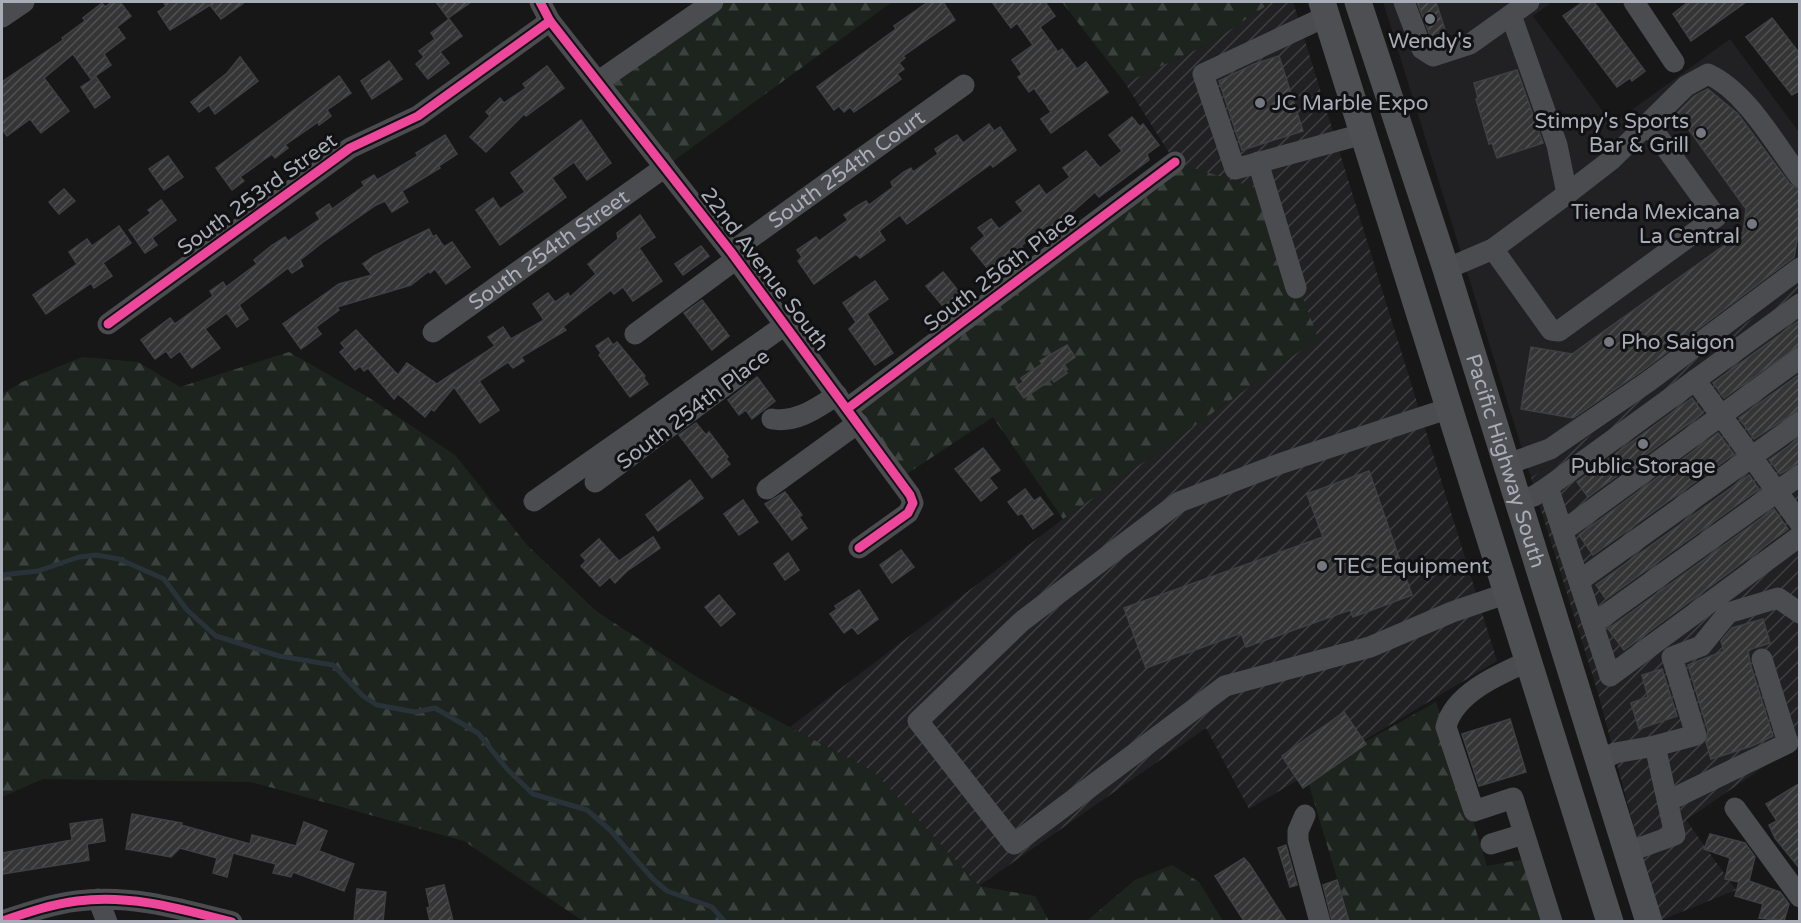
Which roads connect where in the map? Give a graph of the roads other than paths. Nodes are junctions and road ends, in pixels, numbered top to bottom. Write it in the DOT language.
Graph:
graph roads {
  1 [pos="24,2"];
  2 [pos="540,2"];
  3 [pos="713,2"];
  4 [pos="1358,2"];
  5 [pos="1404,2"];
  6 [pos="1529,2"];
  7 [pos="1634,2"];
  8 [pos="1324,9"];
  9 [pos="1511,15"];
  10 [pos="2,18"];
  11 [pos="550,21"];
  12 [pos="1674,62"];
  13 [pos="599,81"];
  14 [pos="964,85"];
  15 [pos="1648,123"];
  16 [pos="1364,134"];
  17 [pos="1176,162"];
  18 [pos="1258,162"];
  19 [pos="665,166"];
  20 [pos="1800,177"];
  21 [pos="1567,194"];
  22 [pos="1493,249"];
  23 [pos="734,255"];
  24 [pos="1800,268"];
  25 [pos="1446,269"];
  26 [pos="1296,288"];
  27 [pos="1800,304"];
  28 [pos="108,324"];
  29 [pos="789,330"];
  30 [pos="433,332"];
  31 [pos="635,333"];
  32 [pos="1800,358"];
  33 [pos="1695,380"];
  34 [pos="1450,408"];
  35 [pos="847,409"];
  36 [pos="1721,415"];
  37 [pos="772,419"];
  38 [pos="1800,422"];
  39 [pos="1751,457"];
  40 [pos="1505,465"];
  41 [pos="1800,475"];
  42 [pos="595,482"];
  43 [pos="1548,487"];
  44 [pos="766,489"];
  45 [pos="1777,491"];
  46 [pos="534,501"];
  47 [pos="1517,501"];
  48 [pos="1800,523"];
  49 [pos="1563,531"];
  50 [pos="1800,536"];
  51 [pos="859,548"];
  52 [pos="1579,581"];
  53 [pos="1508,593"];
  54 [pos="1800,613"];
  55 [pos="1593,624"];
  56 [pos="1762,659"];
  57 [pos="1529,661"];
  58 [pos="1794,738"];
  59 [pos="1655,746"];
  60 [pos="1599,761"];
  61 [pos="1668,801"];
  62 [pos="1735,808"];
  63 [pos="1305,815"];
  64 [pos="1524,834"];
  65 [pos="1491,844"];
  66 [pos="1628,852"];
  67 [pos="1800,897"];
  68 [pos="98,899"];
  69 [pos="2,921"];
  70 [pos="107,921"];
  71 [pos="232,921"];
  72 [pos="1320,921"];
  73 [pos="1552,921"];
  74 [pos="1610,921"];
  75 [pos="1649,921"];
  1 -- 10 [label="street"];
  2 -- 11 [label="street, 22nd Avenue South"];
  3 -- 13 [label="street"];
  4 -- 25 [label="main road, Pacific Highway South"];
  5 -- 9 [label="street"];
  6 -- 9 [label="street"];
  7 -- 12 [label="street"];
  8 -- 16 [label="main road, Pacific Highway South"];
  8 -- 18 [label="street"];
  9 -- 21 [label="street"];
  11 -- 13 [label="street, 22nd Avenue South"];
  11 -- 28 [label="street, South 253rd Street"];
  13 -- 19 [label="street, 22nd Avenue South"];
  14 -- 23 [label="street, South 254th Court"];
  15 -- 20 [label="street"];
  15 -- 21 [label="street"];
  15 -- 22 [label="street"];
  16 -- 18 [label="street"];
  16 -- 34 [label="main road, Pacific Highway South"];
  17 -- 35 [label="street, South 256th Place"];
  18 -- 26 [label="street"];
  19 -- 23 [label="street, 22nd Avenue South"];
  19 -- 30 [label="street, South 254th Street"];
  21 -- 22 [label="street"];
  22 -- 25 [label="street"];
  23 -- 29 [label="street, 22nd Avenue South"];
  23 -- 31 [label="street"];
  24 -- 40 [label="street"];
  25 -- 40 [label="main road, Pacific Highway South"];
  27 -- 33 [label="street"];
  29 -- 35 [label="street, 22nd Avenue South"];
  29 -- 42 [label="street, South 254th Place"];
  29 -- 46 [label="street"];
  32 -- 36 [label="street"];
  33 -- 36 [label="street"];
  33 -- 43 [label="street"];
  34 -- 53 [label="main road, Pacific Highway South"];
  34 -- 53 [label="street"];
  35 -- 37 [label="street"];
  35 -- 44 [label="street"];
  35 -- 51 [label="street, 22nd Avenue South"];
  36 -- 39 [label="street"];
  36 -- 49 [label="street"];
  38 -- 39 [label="street"];
  39 -- 45 [label="street"];
  39 -- 52 [label="street"];
  40 -- 47 [label="main road, Pacific Highway South"];
  41 -- 45 [label="street"];
  43 -- 47 [label="street"];
  43 -- 49 [label="street"];
  45 -- 48 [label="street"];
  45 -- 55 [label="street"];
  47 -- 60 [label="main road, Pacific Highway South"];
  49 -- 52 [label="street"];
  50 -- 55 [label="street"];
  52 -- 55 [label="street"];
  53 -- 57 [label="main road, Pacific Highway South"];
  54 -- 59 [label="street"];
  56 -- 58 [label="street"];
  57 -- 64 [label="street"];
  57 -- 74 [label="main road, Pacific Highway South"];
  58 -- 61 [label="street"];
  59 -- 60 [label="street"];
  59 -- 61 [label="street"];
  60 -- 66 [label="main road, Pacific Highway South"];
  61 -- 66 [label="street"];
  62 -- 67 [label="street"];
  63 -- 72 [label="street"];
  64 -- 65 [label="street"];
  64 -- 73 [label="street"];
  66 -- 75 [label="main road, Pacific Highway South"];
  68 -- 69 [label="street"];
  68 -- 70 [label="street"];
  68 -- 71 [label="street"];
}
